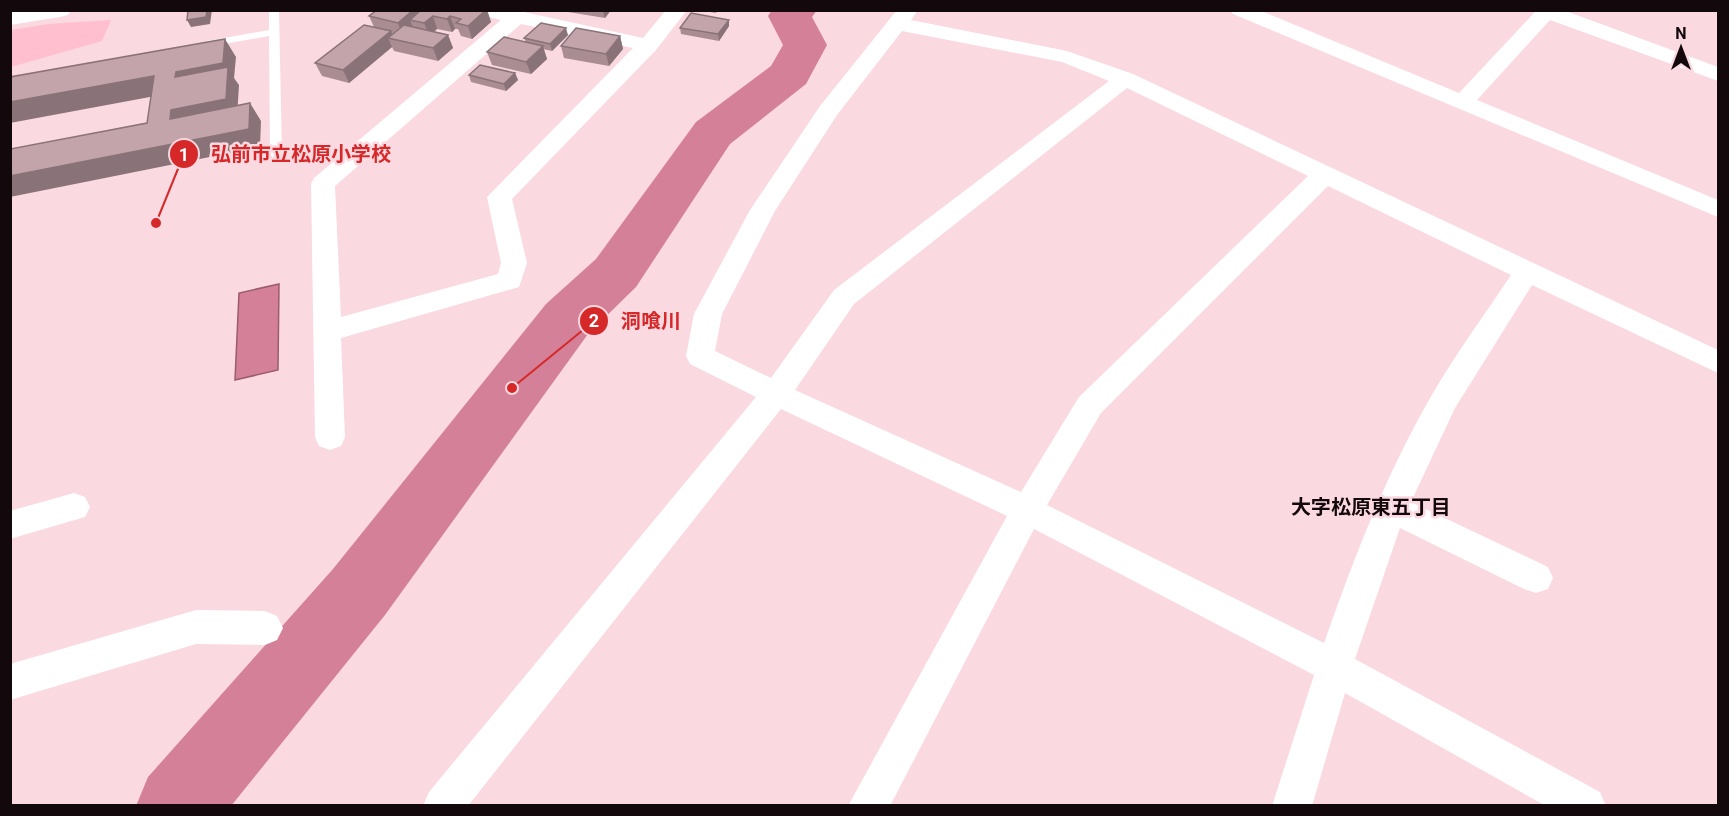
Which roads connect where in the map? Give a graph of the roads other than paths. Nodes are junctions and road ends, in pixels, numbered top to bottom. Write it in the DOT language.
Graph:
graph roads {
  1 [pos="60,10"];
  2 [pos="274,10"];
  3 [pos="484,10"];
  4 [pos="677,10"];
  5 [pos="1240,10"];
  6 [pos="1544,11"];
  7 [pos="536,17"];
  8 [pos="903,17"];
  9 [pos="10,18"];
  10 [pos="274,32"];
  11 [pos="648,45"];
  12 [pos="192,47"];
  13 [pos="1719,74"];
  14 [pos="1125,79"];
  15 [pos="1462,103"];
  16 [pos="276,155"];
  17 [pos="1324,175"];
  18 [pos="1719,209"];
  19 [pos="1527,272"];
  20 [pos="326,332"];
  21 [pos="1719,362"];
  22 [pos="776,394"];
  23 [pos="330,437"];
  24 [pos="74,507"];
  25 [pos="1391,508"];
  26 [pos="1027,510"];
  27 [pos="10,525"];
  28 [pos="1536,578"];
  29 [pos="265,628"];
  30 [pos="1334,667"];
  31 [pos="10,682"];
  32 [pos="444,806"];
  33 [pos="868,806"];
  34 [pos="1292,806"];
  35 [pos="1586,806"];
  1 -- 9 [label="street"];
  2 -- 10 [label="lane"];
  3 -- 7 [label="street"];
  4 -- 11 [label="street"];
  5 -- 15 [label="street"];
  6 -- 13 [label="street"];
  6 -- 15 [label="street"];
  7 -- 11 [label="street"];
  7 -- 20 [label="street"];
  8 -- 14 [label="street"];
  8 -- 22 [label="street"];
  10 -- 12 [label="lane"];
  10 -- 16 [label="lane"];
  11 -- 20 [label="street"];
  14 -- 17 [label="street"];
  14 -- 22 [label="street"];
  15 -- 18 [label="street"];
  17 -- 19 [label="street"];
  17 -- 26 [label="street"];
  19 -- 21 [label="street"];
  19 -- 25 [label="street"];
  20 -- 23 [label="street"];
  22 -- 26 [label="street"];
  22 -- 32 [label="street"];
  24 -- 27 [label="street"];
  25 -- 28 [label="street"];
  25 -- 30 [label="street"];
  26 -- 30 [label="street"];
  26 -- 33 [label="street"];
  29 -- 31 [label="street"];
  30 -- 34 [label="street"];
  30 -- 35 [label="street"];
}
